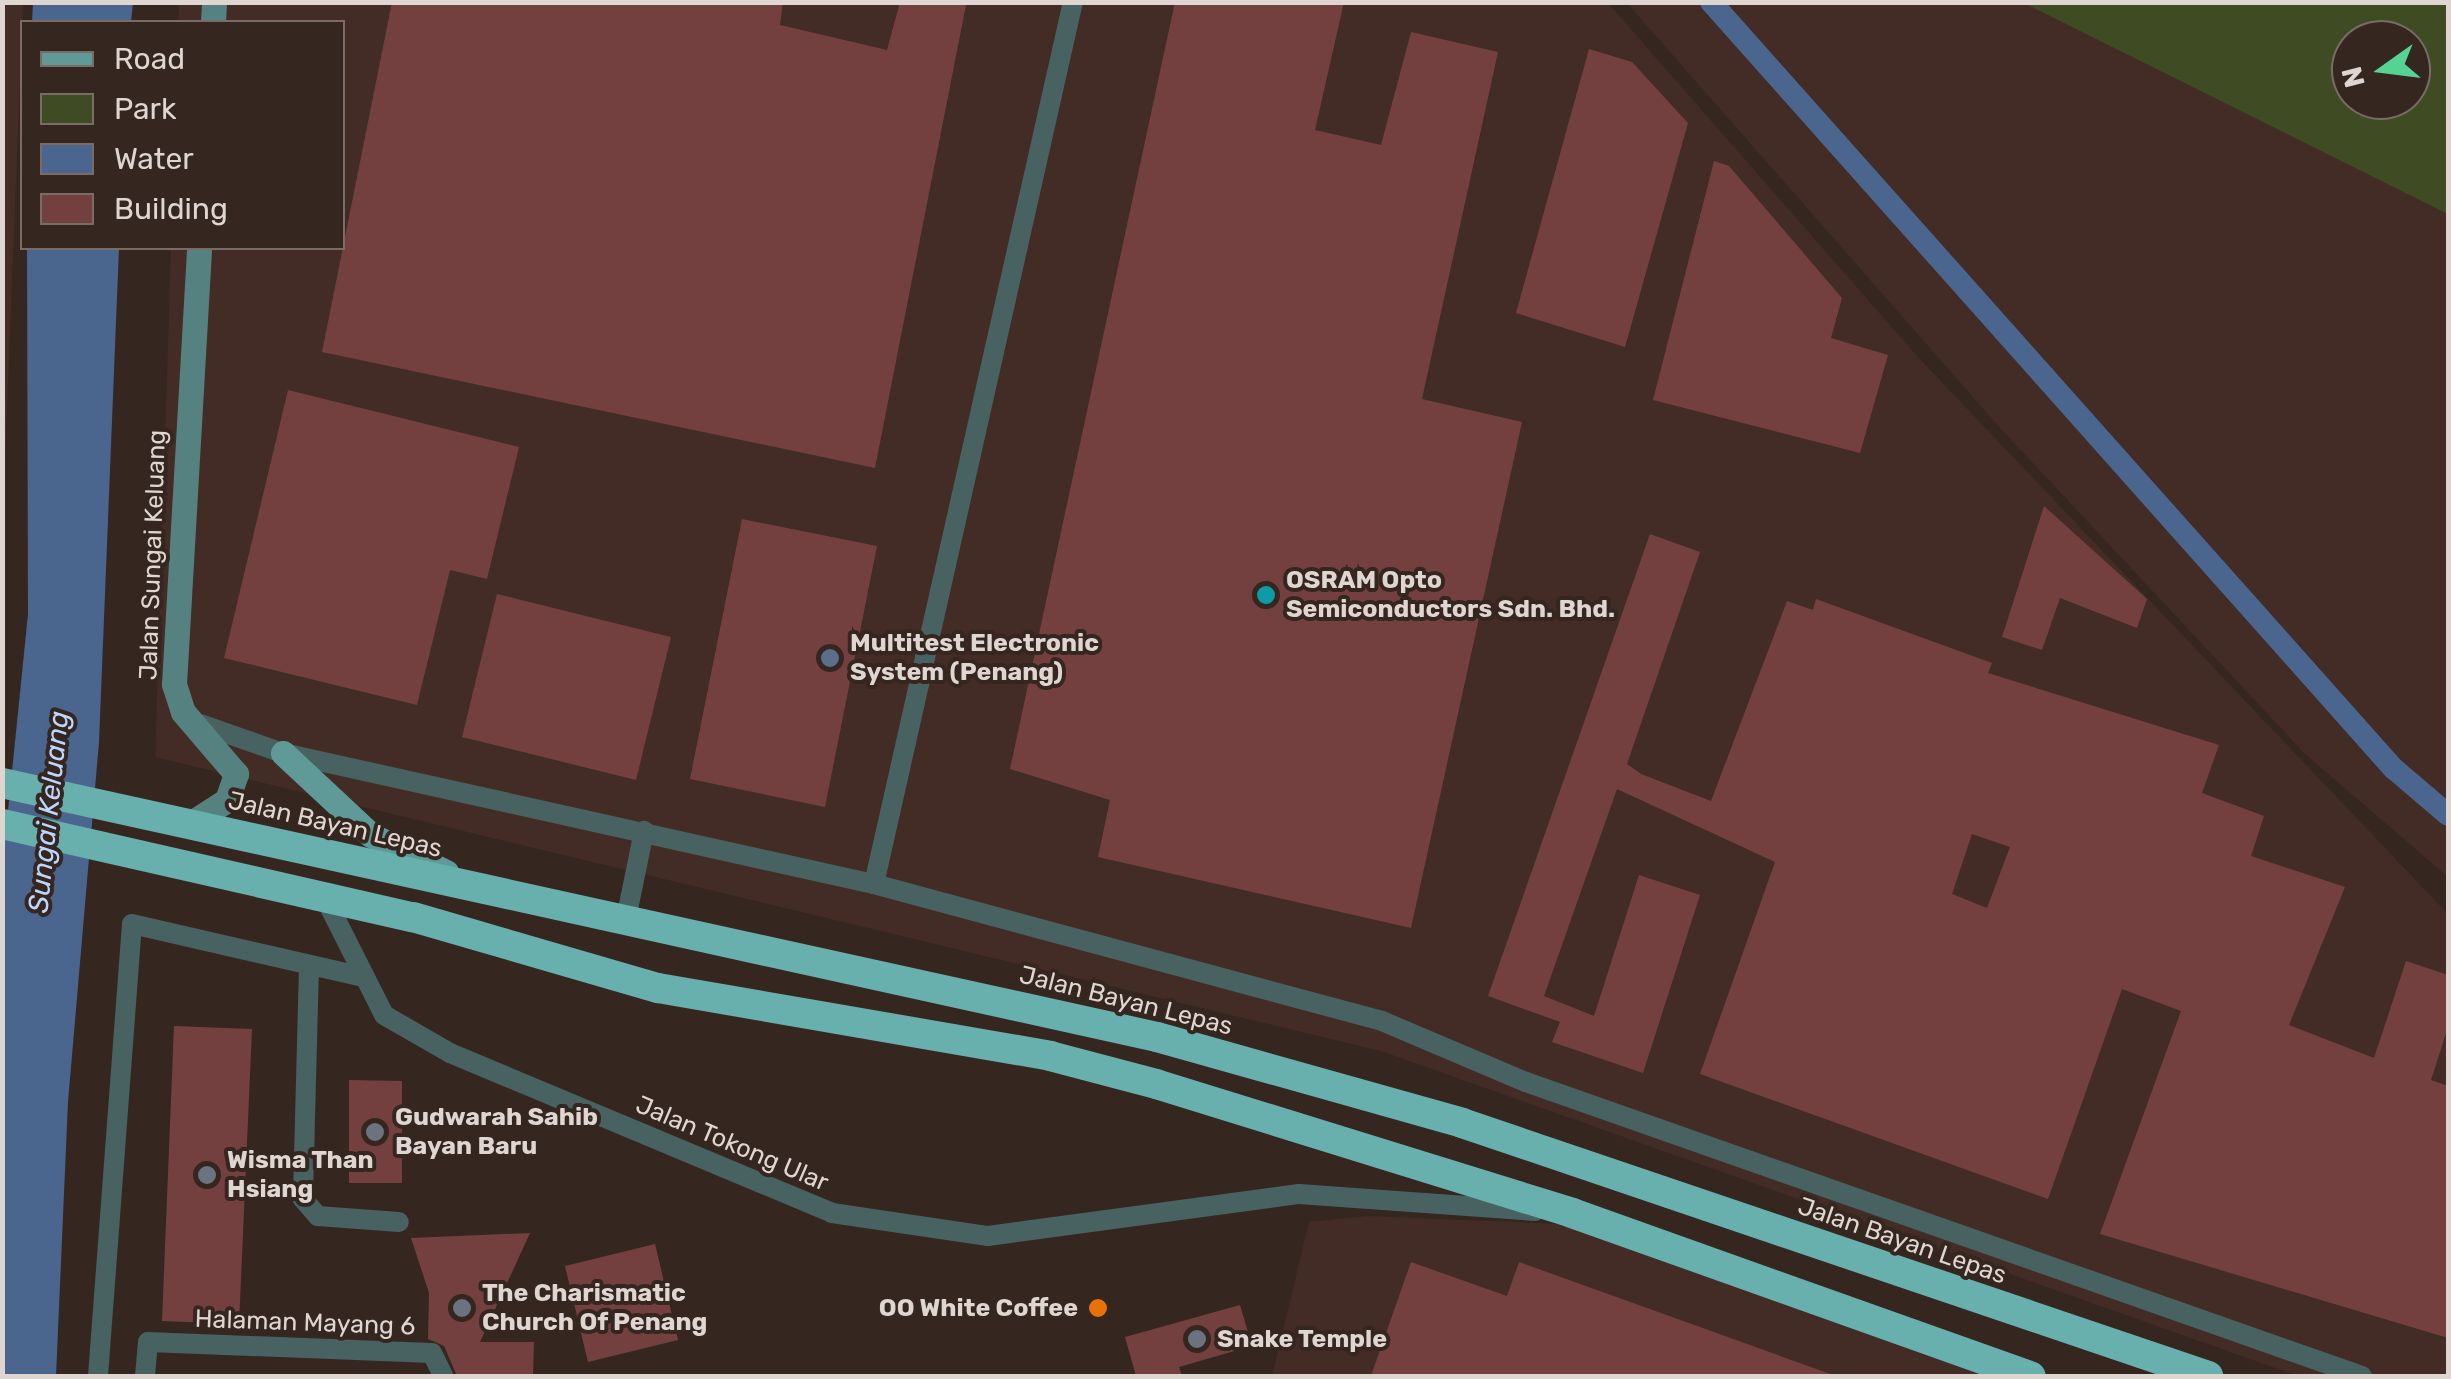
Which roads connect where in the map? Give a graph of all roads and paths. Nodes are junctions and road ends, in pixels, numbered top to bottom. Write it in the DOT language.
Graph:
graph roads {
  1 [pos="1073,2"];
  2 [pos="199,250"];
  3 [pos="200,724"];
  4 [pos="283,753"];
  5 [pos="2,784"];
  6 [pos="193,822"];
  7 [pos="2,824"];
  8 [pos="644,831"];
  9 [pos="874,884"];
  10 [pos="487,889"];
  11 [pos="324,896"];
  12 [pos="626,919"];
  13 [pos="309,966"];
  14 [pos="359,976"];
  15 [pos="1572,1213"];
  16 [pos="399,1222"];
  17 [pos="98,1376"];
  18 [pos="144,1376"];
  19 [pos="443,1376"];
  20 [pos="2032,1376"];
  21 [pos="2208,1376"];
  22 [pos="2362,1376"];
  1 -- 9 [label="street"];
  2 -- 3 [label="street, Jalan Sungai Keluang"];
  3 -- 4 [label="street"];
  3 -- 6 [label="street, Jalan Sungai Keluang"];
  4 -- 8 [label="street"];
  4 -- 10 [label="main road"];
  5 -- 6 [label="highway, Jalan Bayan Lepas"];
  6 -- 10 [label="highway, Jalan Bayan Lepas"];
  7 -- 11 [label="highway"];
  8 -- 9 [label="street"];
  8 -- 12 [label="street"];
  9 -- 22 [label="street"];
  10 -- 12 [label="highway, Jalan Bayan Lepas"];
  11 -- 14 [label="street, Jalan Tokong Ular"];
  11 -- 15 [label="highway"];
  12 -- 21 [label="highway, Jalan Bayan Lepas"];
  13 -- 14 [label="street"];
  13 -- 16 [label="street"];
  13 -- 17 [label="street"];
  14 -- 15 [label="street, Jalan Tokong Ular"];
  15 -- 20 [label="highway"];
  18 -- 19 [label="street, Halaman Mayang 6"];
}
